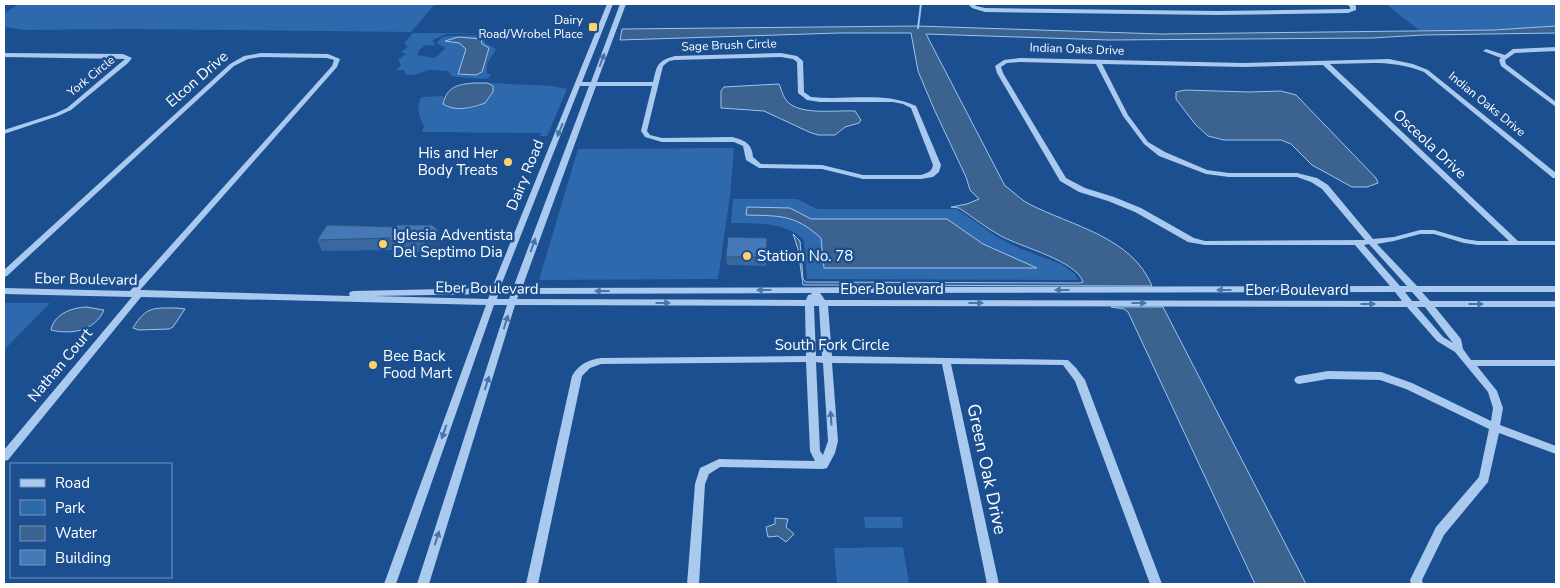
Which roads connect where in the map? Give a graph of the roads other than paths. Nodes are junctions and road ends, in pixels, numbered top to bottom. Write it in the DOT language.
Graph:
graph roads {
  1 [pos="610,4"];
  2 [pos="623,4"];
  3 [pos="971,4"];
  4 [pos="1133,4"];
  5 [pos="1350,4"];
  6 [pos="1140,12"];
  7 [pos="1556,49"];
  8 [pos="1486,51"];
  9 [pos="4,55"];
  10 [pos="1506,57"];
  11 [pos="1098,62"];
  12 [pos="1326,64"];
  13 [pos="578,84"];
  14 [pos="592,84"];
  15 [pos="656,84"];
  16 [pos="1556,104"];
  17 [pos="4,132"];
  18 [pos="1556,176"];
  19 [pos="1357,242"];
  20 [pos="1370,242"];
  21 [pos="1516,243"];
  22 [pos="1556,243"];
  23 [pos="1372,260"];
  24 [pos="1386,260"];
  25 [pos="4,274"];
  26 [pos="1556,289"];
  27 [pos="813,290"];
  28 [pos="1396,290"];
  29 [pos="1413,290"];
  30 [pos="4,291"];
  31 [pos="517,291"];
  32 [pos="137,293"];
  33 [pos="493,296"];
  34 [pos="512,302"];
  35 [pos="810,303"];
  36 [pos="823,303"];
  37 [pos="1408,304"];
  38 [pos="1427,304"];
  39 [pos="1556,304"];
  40 [pos="1458,350"];
  41 [pos="810,360"];
  42 [pos="827,360"];
  43 [pos="946,361"];
  44 [pos="1469,363"];
  45 [pos="1556,364"];
  46 [pos="1299,380"];
  47 [pos="1495,427"];
  48 [pos="1556,450"];
  49 [pos="4,457"];
  50 [pos="823,465"];
  51 [pos="390,584"];
  52 [pos="422,584"];
  53 [pos="532,584"];
  54 [pos="693,584"];
  55 [pos="993,584"];
  56 [pos="1156,584"];
  57 [pos="1417,584"];
  1 -- 13 [label="street, Dairy Road"];
  14 -- 2 [label="street, Dairy Road, one-way"];
  3 -- 6 [label="street"];
  4 -- 6 [label="street"];
  5 -- 6 [label="street"];
  7 -- 10 [label="street"];
  8 -- 10 [label="street"];
  9 -- 17 [label="street, York Circle"];
  10 -- 16 [label="street"];
  11 -- 12 [label="street, Indian Oaks Drive"];
  11 -- 19 [label="street, Indian Oaks Drive"];
  11 -- 20 [label="street"];
  12 -- 18 [label="street, Indian Oaks Drive"];
  12 -- 21 [label="street, Osceola Drive"];
  13 -- 14 [label="street"];
  13 -- 33 [label="street, Dairy Road, one-way"];
  14 -- 15 [label="street"];
  31 -- 14 [label="street, Dairy Road, one-way"];
  15 -- 15 [label="street, Sage Brush Circle"];
  19 -- 20 [label="street, Indian Oaks Drive"];
  19 -- 23 [label="street"];
  20 -- 21 [label="street, Indian Oaks Drive"];
  20 -- 24 [label="street"];
  21 -- 22 [label="street, Indian Oaks Drive"];
  23 -- 24 [label="street"];
  23 -- 28 [label="street"];
  24 -- 29 [label="street"];
  25 -- 32 [label="street, Elcon Drive"];
  26 -- 29 [label="street, Eber Boulevard"];
  28 -- 27 [label="street, Eber Boulevard, one-way"];
  27 -- 31 [label="street, Eber Boulevard, one-way"];
  27 -- 35 [label="street"];
  27 -- 36 [label="street"];
  28 -- 29 [label="street, Eber Boulevard"];
  28 -- 37 [label="street"];
  29 -- 38 [label="street"];
  30 -- 32 [label="street, Eber Boulevard"];
  31 -- 33 [label="street, Eber Boulevard"];
  31 -- 34 [label="street, Dairy Road"];
  32 -- 33 [label="street, Eber Boulevard"];
  32 -- 49 [label="street, Nathan Court"];
  33 -- 34 [label="street, Eber Boulevard"];
  33 -- 51 [label="street, Dairy Road, one-way"];
  34 -- 35 [label="street, Eber Boulevard, one-way"];
  52 -- 34 [label="street, Dairy Road, one-way"];
  35 -- 36 [label="street, Eber Boulevard"];
  35 -- 41 [label="street"];
  36 -- 37 [label="street, Eber Boulevard, one-way"];
  36 -- 42 [label="street"];
  37 -- 38 [label="street, Eber Boulevard"];
  37 -- 40 [label="street"];
  38 -- 39 [label="street, Eber Boulevard, one-way"];
  38 -- 40 [label="street"];
  40 -- 44 [label="street"];
  41 -- 42 [label="street, South Fork Circle"];
  41 -- 50 [label="street"];
  41 -- 53 [label="street, South Fork Circle"];
  42 -- 43 [label="street, South Fork Circle"];
  50 -- 42 [label="street, one-way"];
  43 -- 55 [label="street, Green Oak Drive"];
  43 -- 56 [label="street, South Fork Circle"];
  44 -- 45 [label="street"];
  44 -- 47 [label="street"];
  46 -- 47 [label="street"];
  47 -- 48 [label="street"];
  47 -- 57 [label="street"];
  50 -- 54 [label="street"];
}
